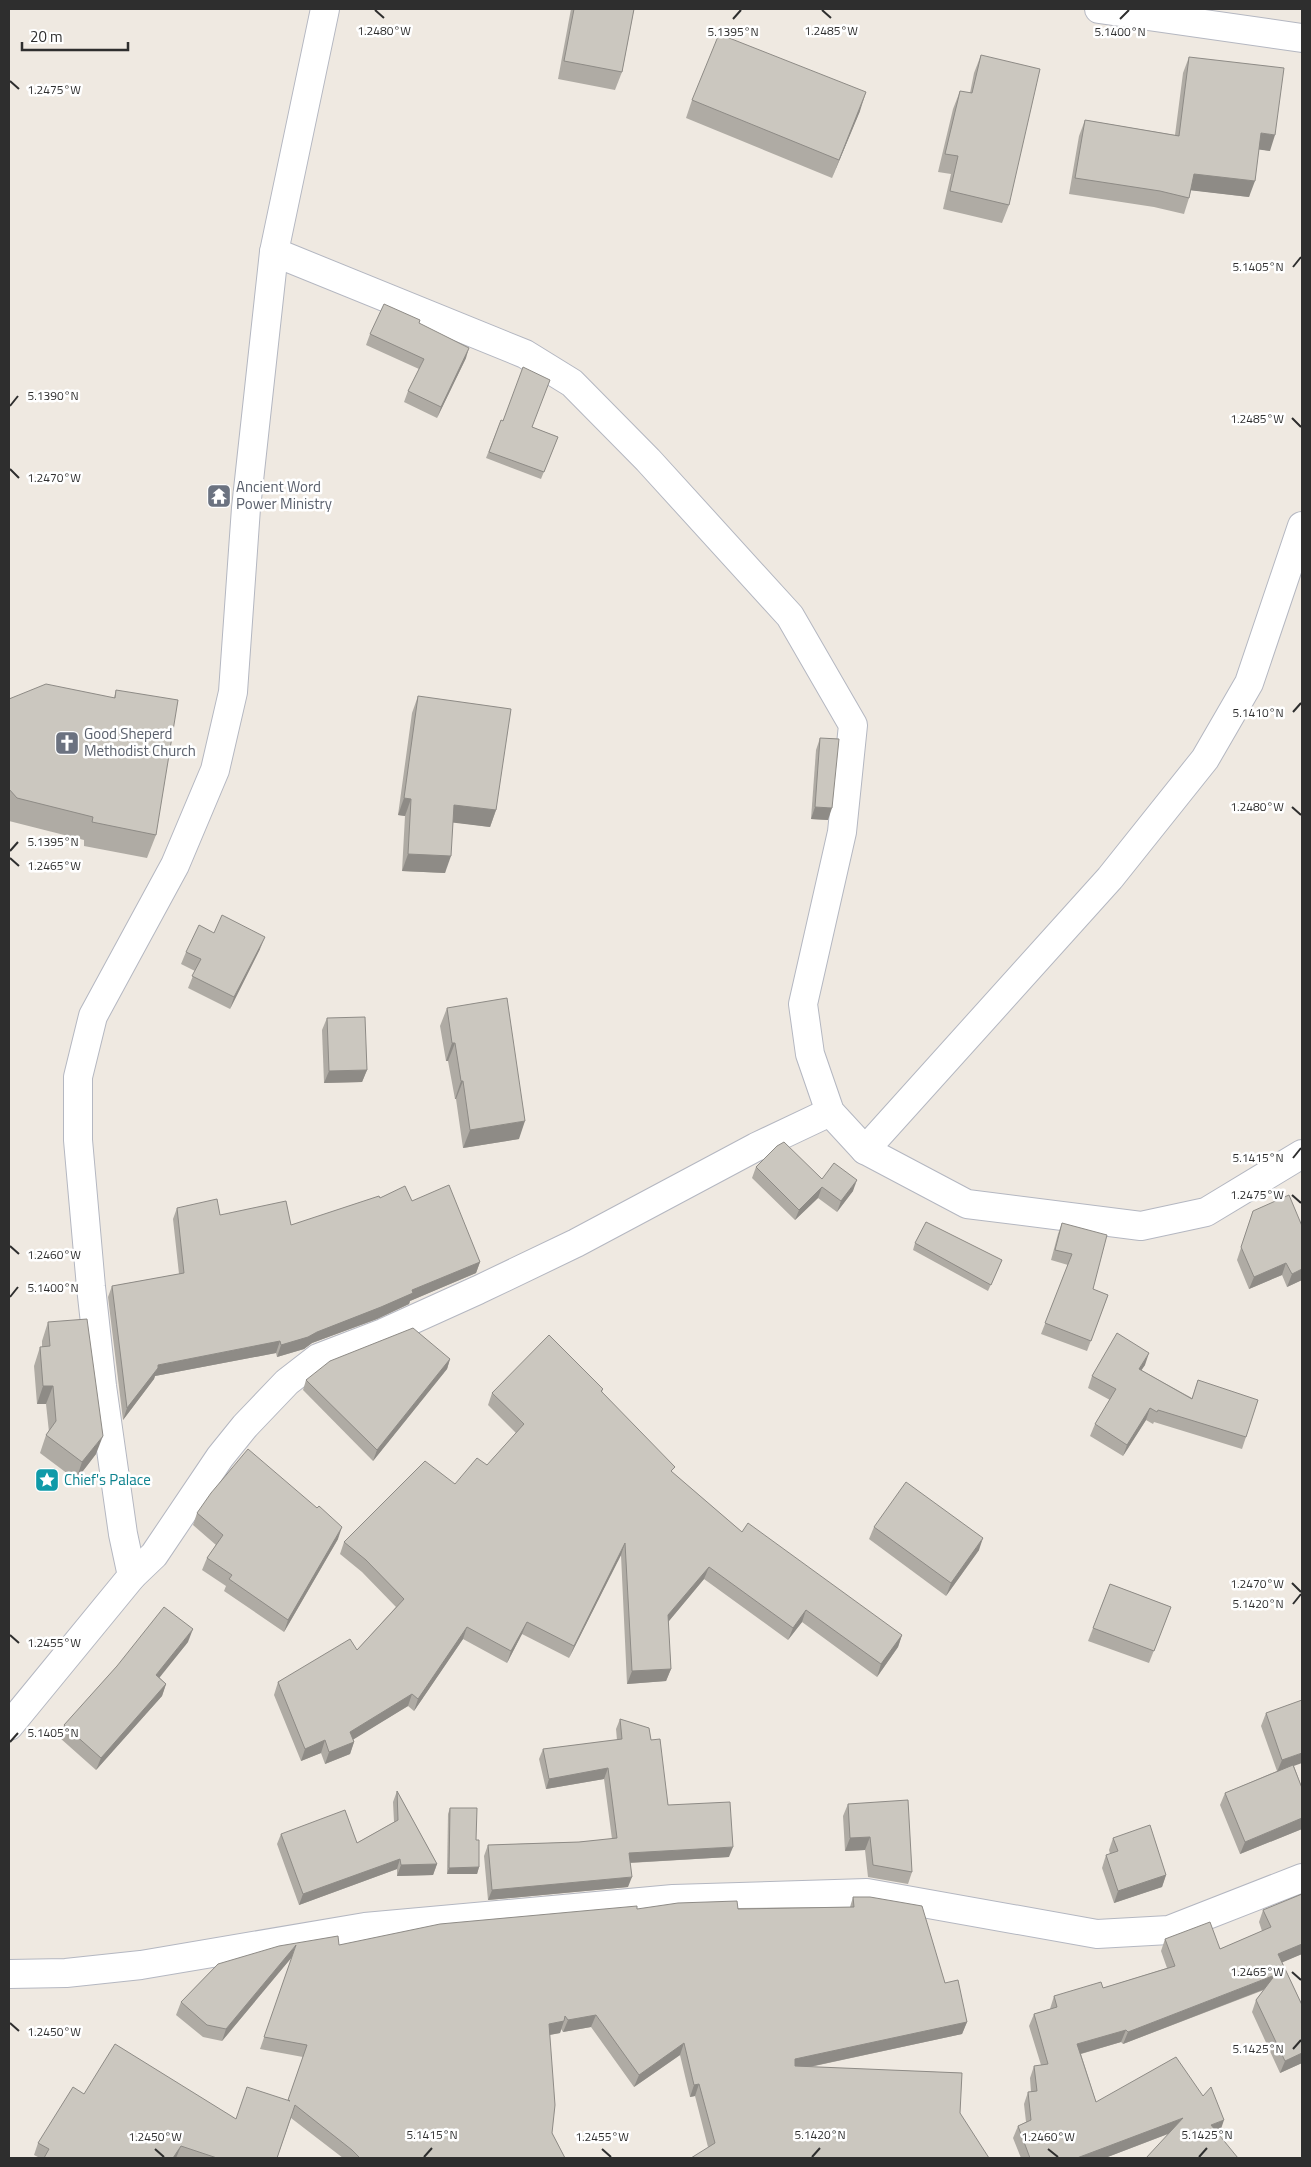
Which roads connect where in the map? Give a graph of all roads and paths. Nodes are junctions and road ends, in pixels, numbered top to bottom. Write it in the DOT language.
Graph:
graph roads {
  1 [pos="325,9"];
  2 [pos="1099,9"];
  3 [pos="1302,38"];
  4 [pos="274,252"];
  5 [pos="1302,526"];
  6 [pos="830,1112"];
  7 [pos="865,1150"];
  8 [pos="1302,1154"];
  9 [pos="132,1576"];
  10 [pos="9,1726"];
  11 [pos="1302,1878"];
  12 [pos="9,1974"];
  1 -- 4 [label="street"];
  2 -- 3 [label="street"];
  4 -- 6 [label="street"];
  4 -- 9 [label="street"];
  5 -- 7 [label="street"];
  6 -- 7 [label="street"];
  6 -- 9 [label="street"];
  7 -- 8 [label="street"];
  9 -- 10 [label="street"];
  11 -- 12 [label="street"];
}
